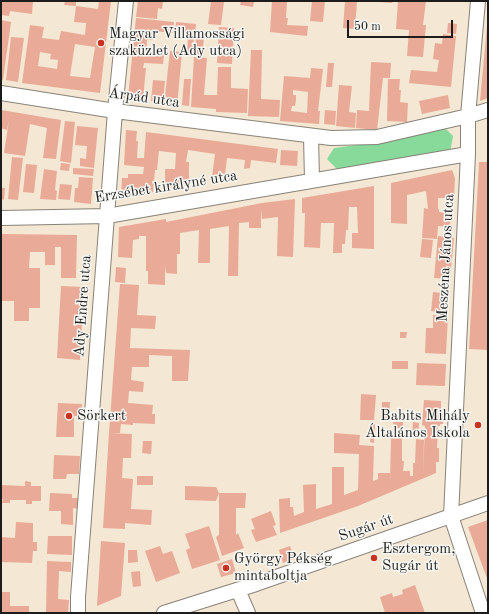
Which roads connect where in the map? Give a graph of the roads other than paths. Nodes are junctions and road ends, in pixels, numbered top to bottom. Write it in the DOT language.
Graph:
graph roads {
  1 [pos="126,1"];
  2 [pos="478,1"];
  3 [pos="1,93"];
  4 [pos="488,110"];
  5 [pos="115,111"];
  6 [pos="468,116"];
  7 [pos="310,136"];
  8 [pos="468,154"];
  9 [pos="312,180"];
  10 [pos="107,216"];
  11 [pos="1,218"];
  12 [pos="488,503"];
  13 [pos="451,516"];
  14 [pos="238,590"];
  15 [pos="78,613"];
  16 [pos="164,613"];
  17 [pos="248,613"];
  18 [pos="483,613"];
  1 -- 5 [label="street, Ady Endre utca"];
  2 -- 6 [label="street, Meszéna János utca"];
  3 -- 5 [label="street, Árpád utca"];
  4 -- 6 [label="street"];
  5 -- 7 [label="street, Árpád utca"];
  5 -- 10 [label="street, Ady Endre utca"];
  6 -- 7 [label="street"];
  6 -- 8 [label="street, Meszéna János utca"];
  7 -- 9 [label="street"];
  8 -- 9 [label="street, Erzsébet királyné utca"];
  8 -- 13 [label="street, Meszéna János utca"];
  9 -- 10 [label="street, Erzsébet királyné utca"];
  10 -- 11 [label="street, Erzsébet királyné utca"];
  10 -- 15 [label="street, Ady Endre utca"];
  12 -- 13 [label="street, Sugár út"];
  13 -- 14 [label="street, Sugár út"];
  13 -- 18 [label="street"];
  14 -- 16 [label="street, Sugár út"];
  14 -- 17 [label="street"];
}
